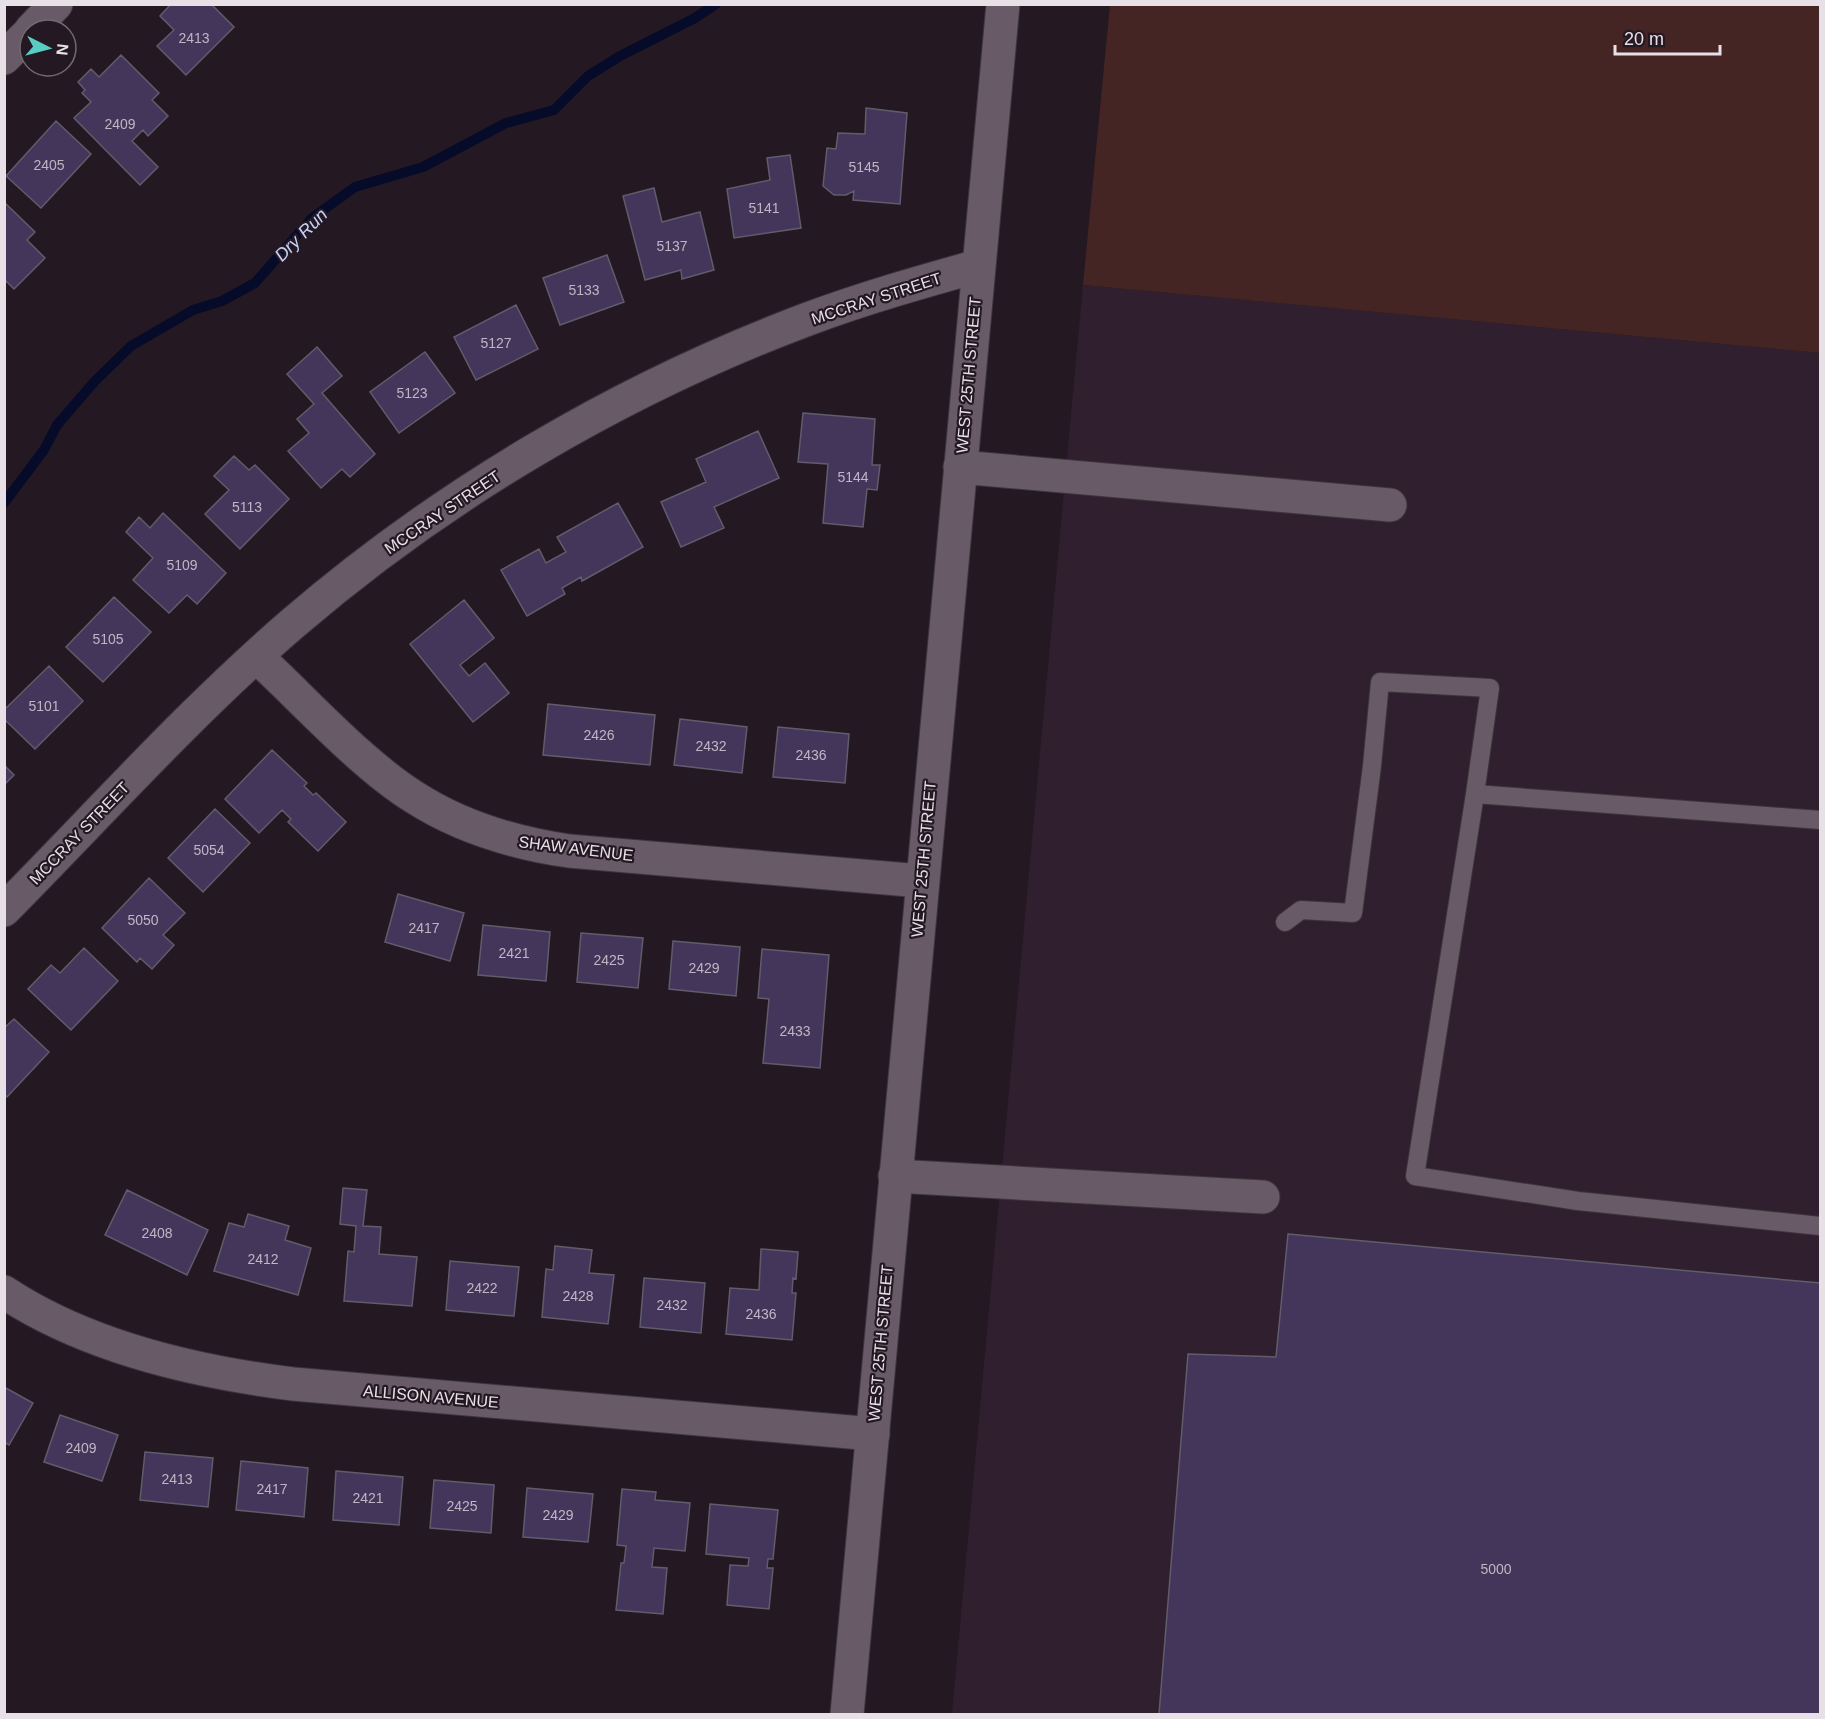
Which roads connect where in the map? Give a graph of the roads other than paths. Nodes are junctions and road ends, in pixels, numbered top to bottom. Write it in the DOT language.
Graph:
graph roads {
  1 [pos="56,4"];
  2 [pos="1003,4"];
  3 [pos="43,18"];
  4 [pos="18,44"];
  5 [pos="4,58"];
  6 [pos="978,266"];
  7 [pos="960,467"];
  8 [pos="1390,505"];
  9 [pos="257,657"];
  10 [pos="1475,794"];
  11 [pos="1821,820"];
  12 [pos="921,881"];
  13 [pos="4,910"];
  14 [pos="1285,922"];
  15 [pos="895,1176"];
  16 [pos="1263,1197"];
  17 [pos="1821,1226"];
  18 [pos="4,1292"];
  19 [pos="873,1434"];
  20 [pos="847,1714"];
  1 -- 3 [label="street"];
  2 -- 6 [label="street, WEST 25TH STREET"];
  4 -- 5 [label="street"];
  6 -- 7 [label="street, WEST 25TH STREET"];
  6 -- 9 [label="street, MCCRAY STREET"];
  7 -- 8 [label="street"];
  7 -- 12 [label="street, WEST 25TH STREET"];
  9 -- 12 [label="street, SHAW AVENUE"];
  9 -- 13 [label="street, MCCRAY STREET"];
  10 -- 11 [label="lane"];
  10 -- 14 [label="lane"];
  10 -- 17 [label="lane"];
  12 -- 15 [label="street, WEST 25TH STREET"];
  15 -- 16 [label="street"];
  15 -- 19 [label="street, WEST 25TH STREET"];
  18 -- 19 [label="street, ALLISON AVENUE"];
  19 -- 20 [label="street, WEST 25TH STREET"];
}
